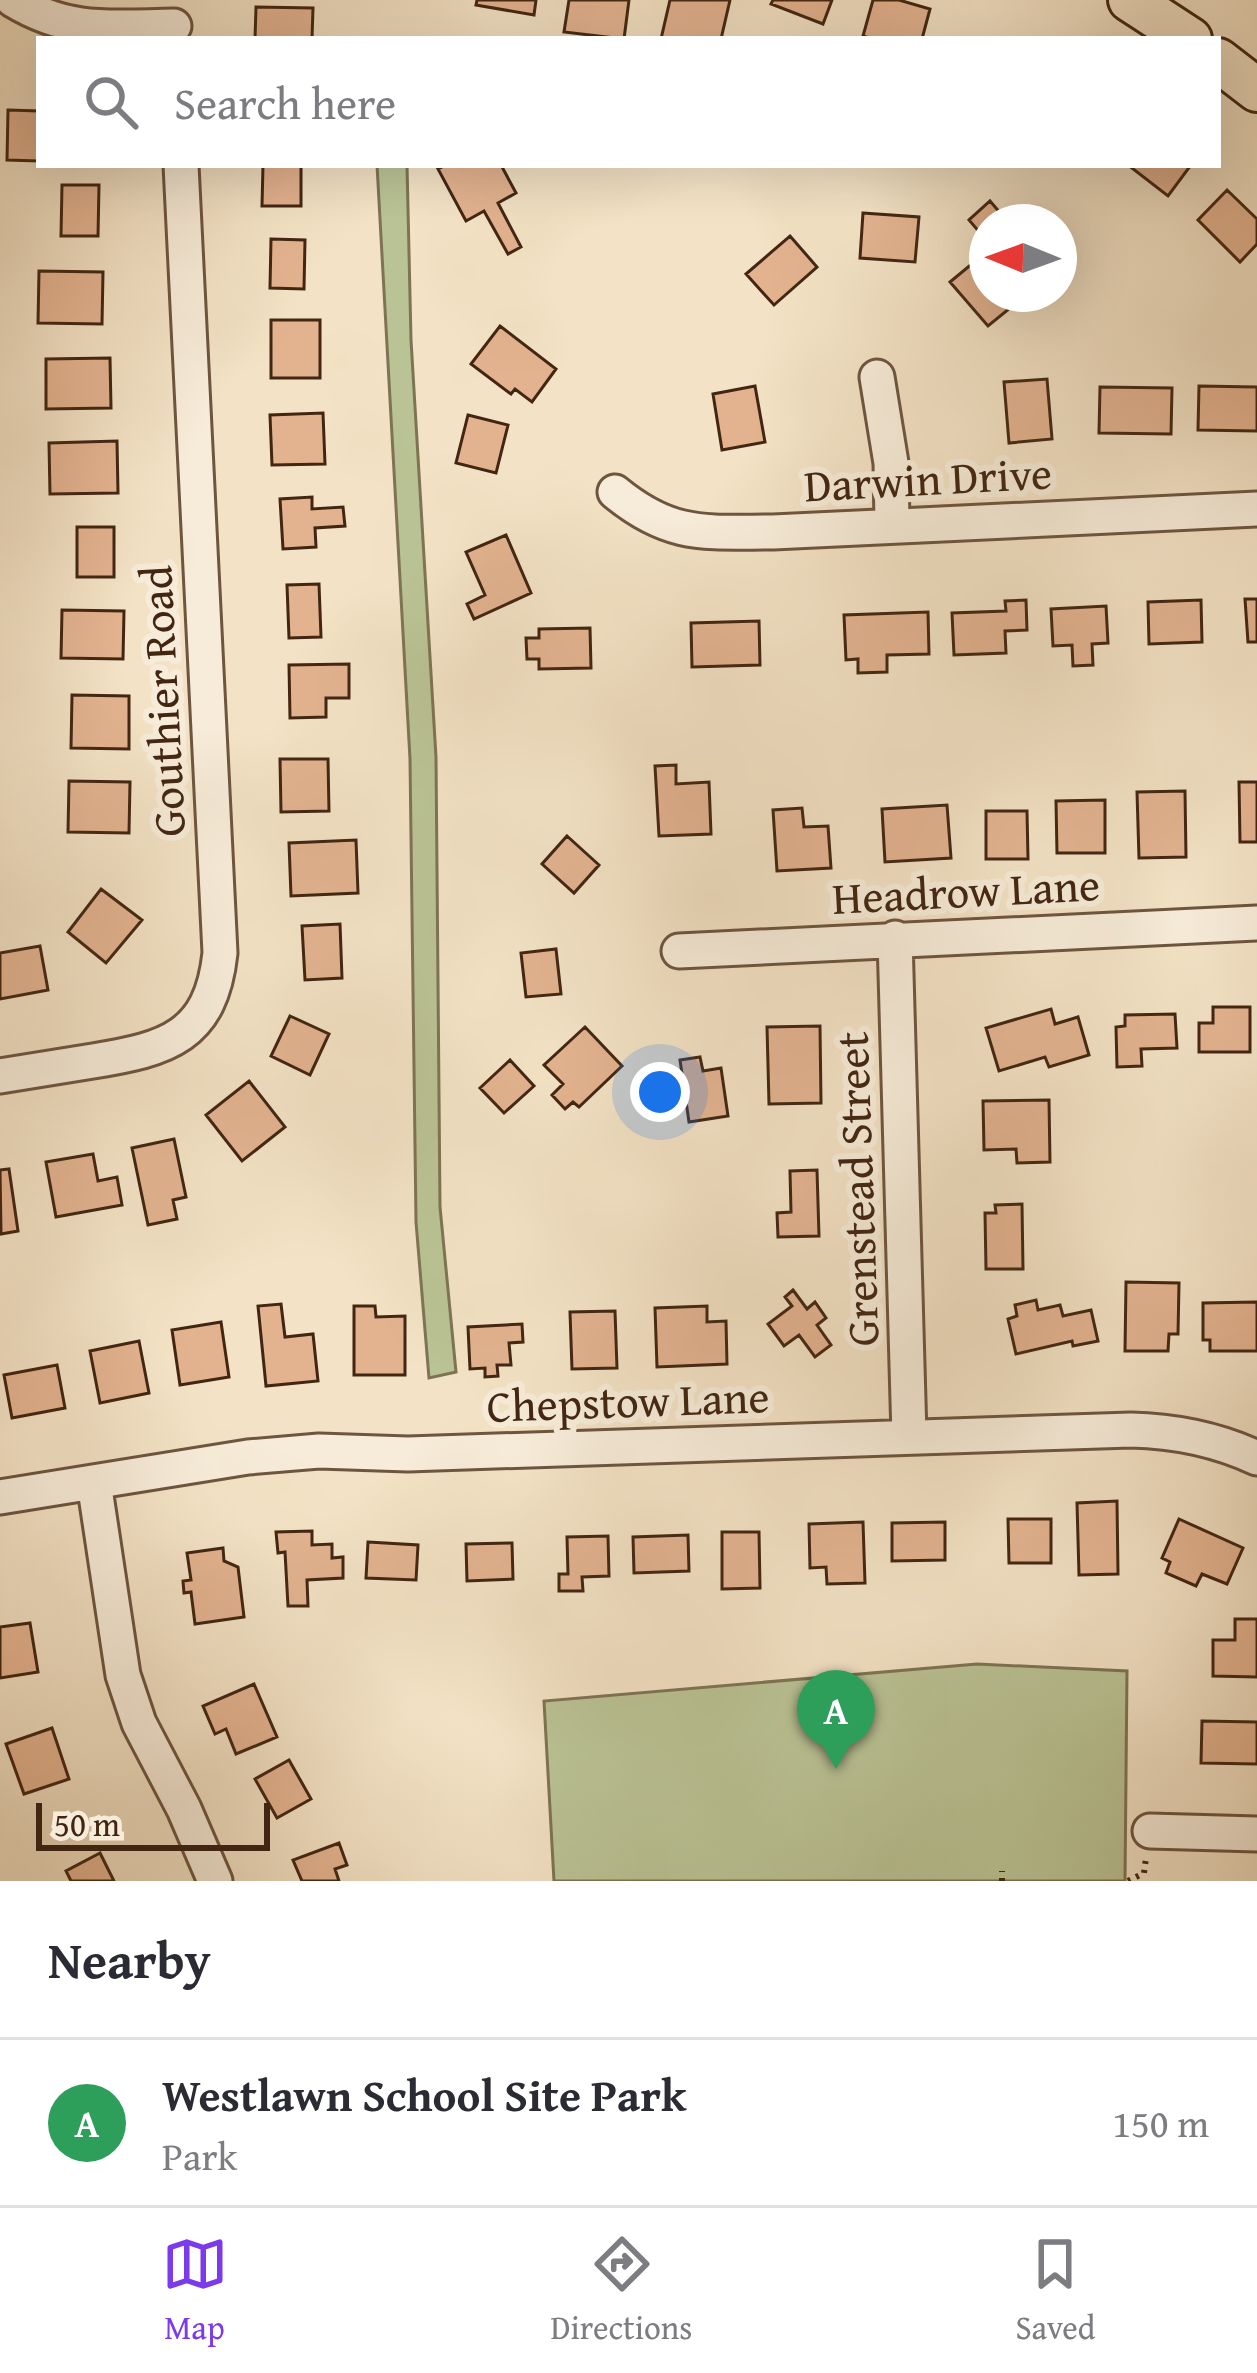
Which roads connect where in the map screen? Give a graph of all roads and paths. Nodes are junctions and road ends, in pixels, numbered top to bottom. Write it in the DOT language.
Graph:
graph roads {
  1 [pos="14,0"];
  2 [pos="174,22"];
  3 [pos="1221,62"];
  4 [pos="1257,90"];
  5 [pos="181,168"];
  6 [pos="877,377"];
  7 [pos="615,492"];
  8 [pos="1257,509"];
  9 [pos="892,526"];
  10 [pos="1257,922"];
  11 [pos="895,938"];
  12 [pos="679,951"];
  13 [pos="0,1076"];
  14 [pos="909,1436"];
  15 [pos="1256,1457"];
  16 [pos="94,1482"];
  17 [pos="0,1497"];
  18 [pos="1150,1831"];
  19 [pos="1257,1834"];
  20 [pos="1002,1871"];
  21 [pos="215,1881"];
  22 [pos="1002,1881"];
  1 -- 2 [label="street"];
  3 -- 4 [label="main road"];
  5 -- 13 [label="street, Gouthier Road"];
  6 -- 9 [label="street"];
  7 -- 9 [label="street, Darwin Drive"];
  8 -- 9 [label="street, Darwin Drive"];
  10 -- 11 [label="street, Headrow Lane"];
  11 -- 12 [label="street, Headrow Lane"];
  11 -- 14 [label="street, Grenstead Street"];
  14 -- 15 [label="street, Chepstow Lane"];
  14 -- 16 [label="street, Chepstow Lane"];
  16 -- 17 [label="street, Chepstow Lane"];
  16 -- 21 [label="street"];
  18 -- 19 [label="street"];
  20 -- 22 [label="path"];
}
